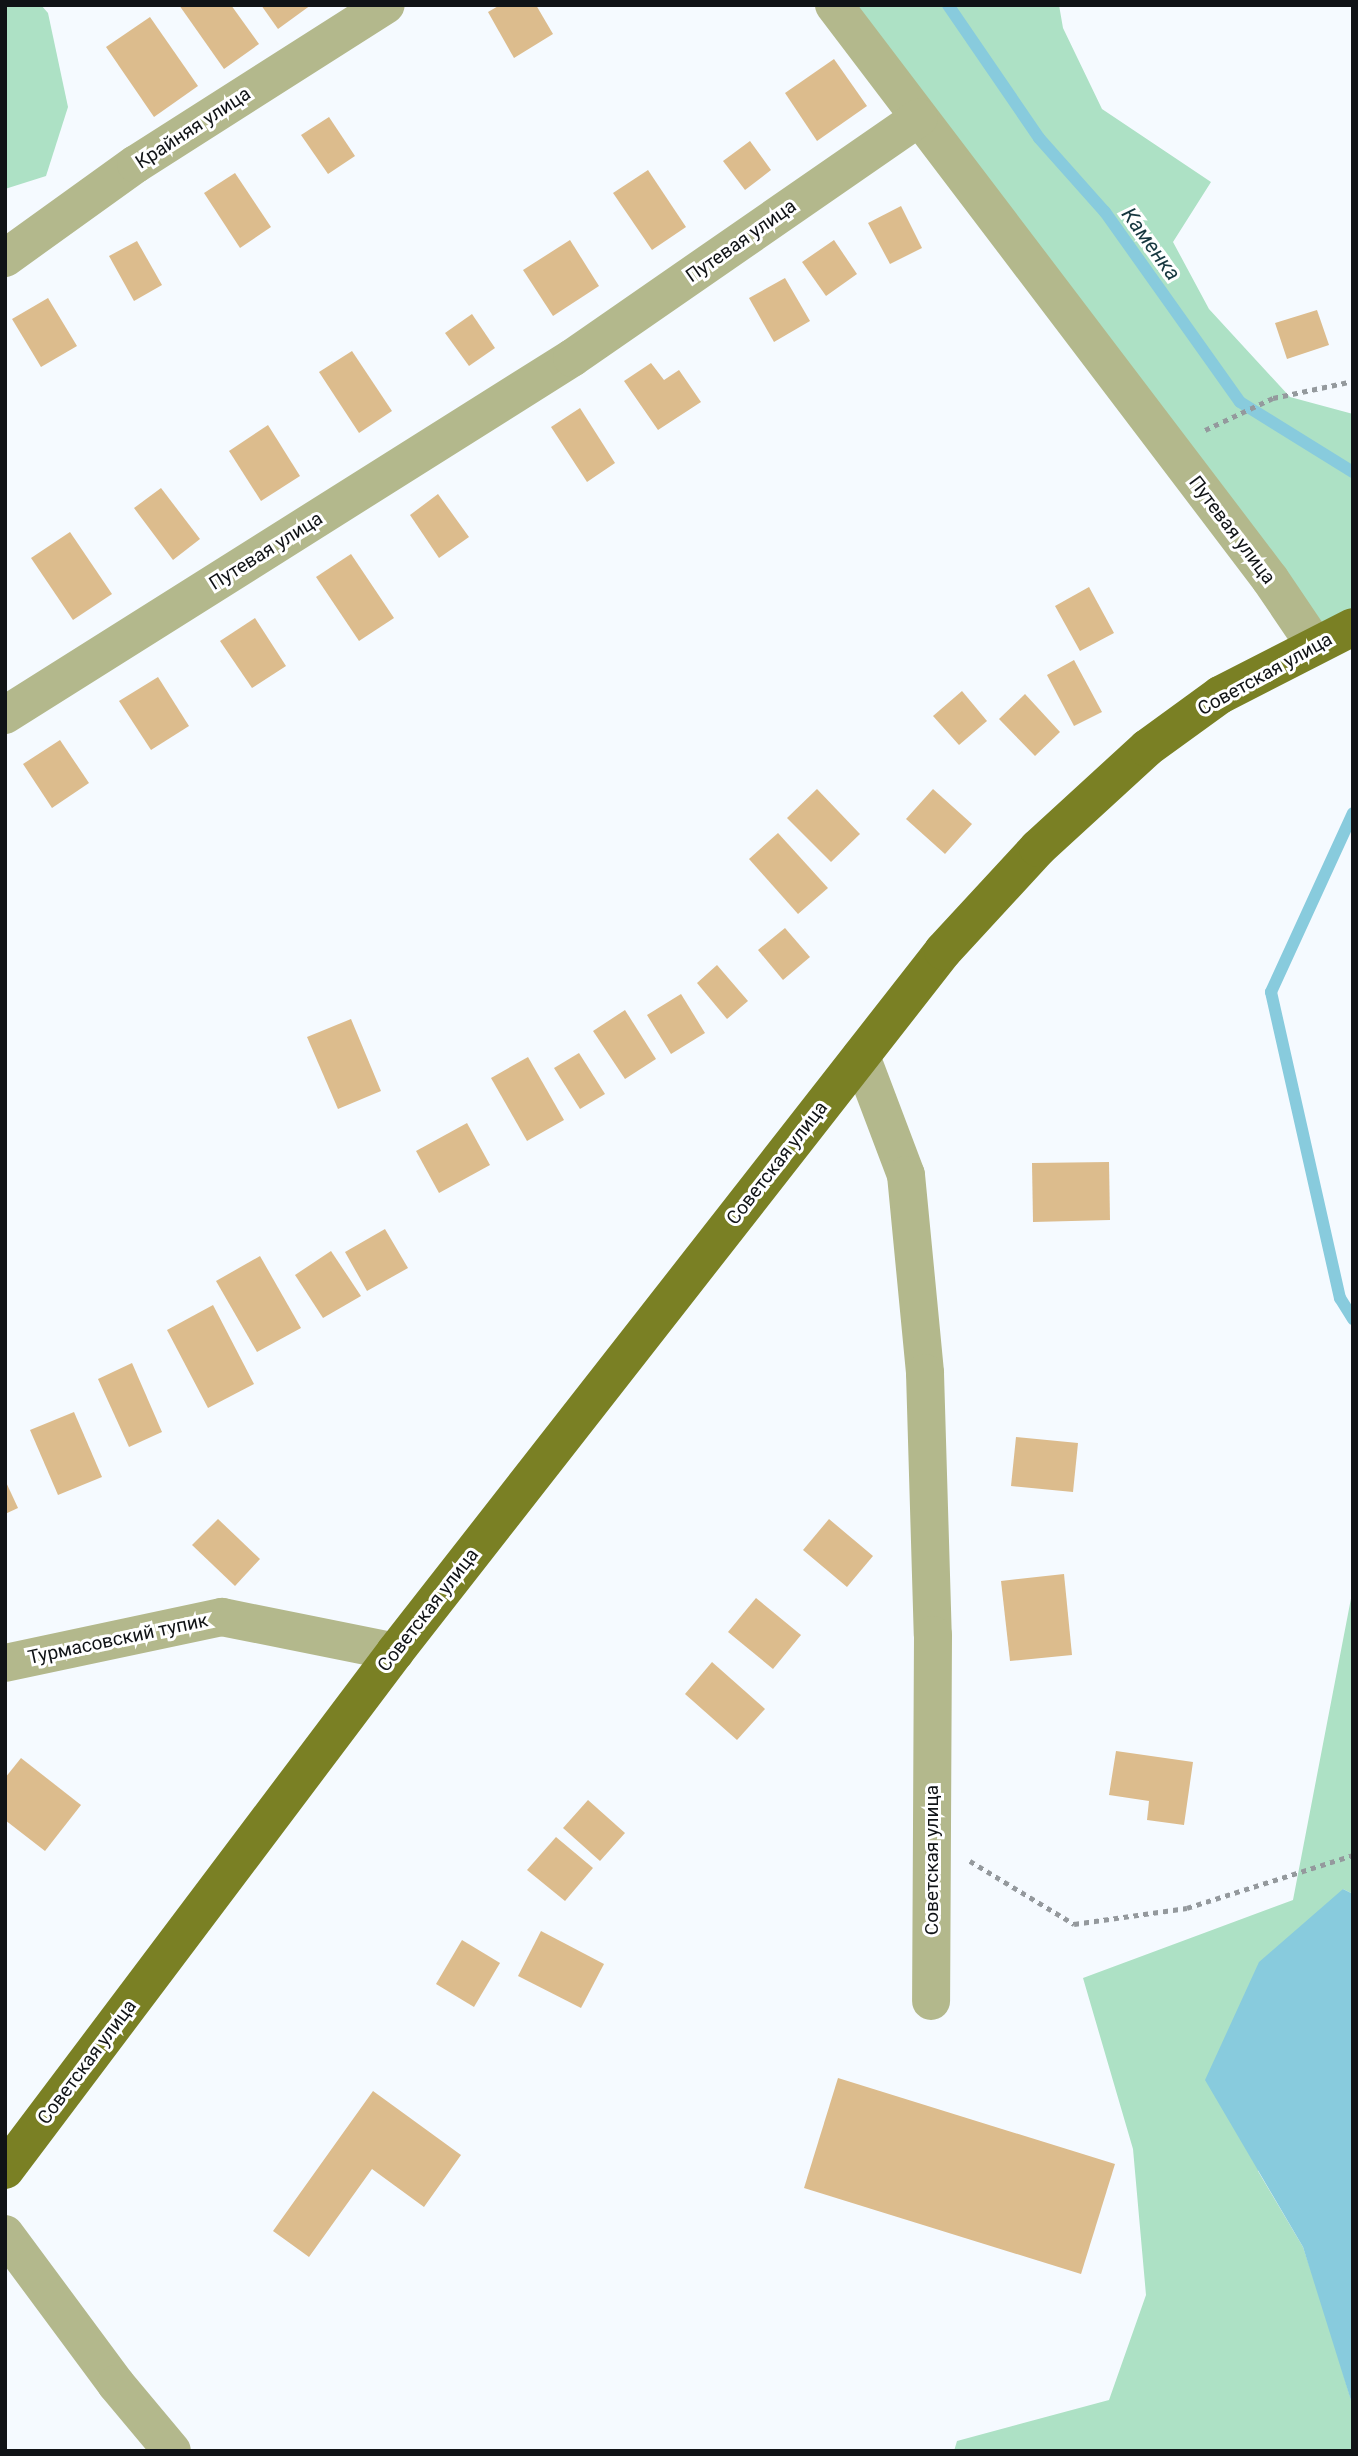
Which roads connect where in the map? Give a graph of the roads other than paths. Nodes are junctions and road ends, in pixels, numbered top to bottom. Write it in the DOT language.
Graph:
graph roads {
  1 [pos="386,5"];
  2 [pos="834,5"];
  3 [pos="919,118"];
  4 [pos="5,258"];
  5 [pos="1353,627"];
  6 [pos="1314,644"];
  7 [pos="5,715"];
  8 [pos="861,1056"];
  9 [pos="395,1652"];
  10 [pos="5,1662"];
  11 [pos="930,2001"];
  12 [pos="5,2170"];
  13 [pos="5,2234"];
  14 [pos="172,2451"];
  1 -- 4 [label="street, Крайняя улица"];
  2 -- 3 [label="street"];
  3 -- 6 [label="street, Путевая улица"];
  3 -- 7 [label="street, Путевая улица"];
  5 -- 6 [label="main road, Советская улица"];
  6 -- 8 [label="main road, Советская улица"];
  8 -- 9 [label="main road, Советская улица"];
  8 -- 11 [label="street, Советская улица"];
  9 -- 10 [label="street, Турмасовский тупик"];
  9 -- 12 [label="main road, Советская улица"];
  13 -- 14 [label="street"];
}
